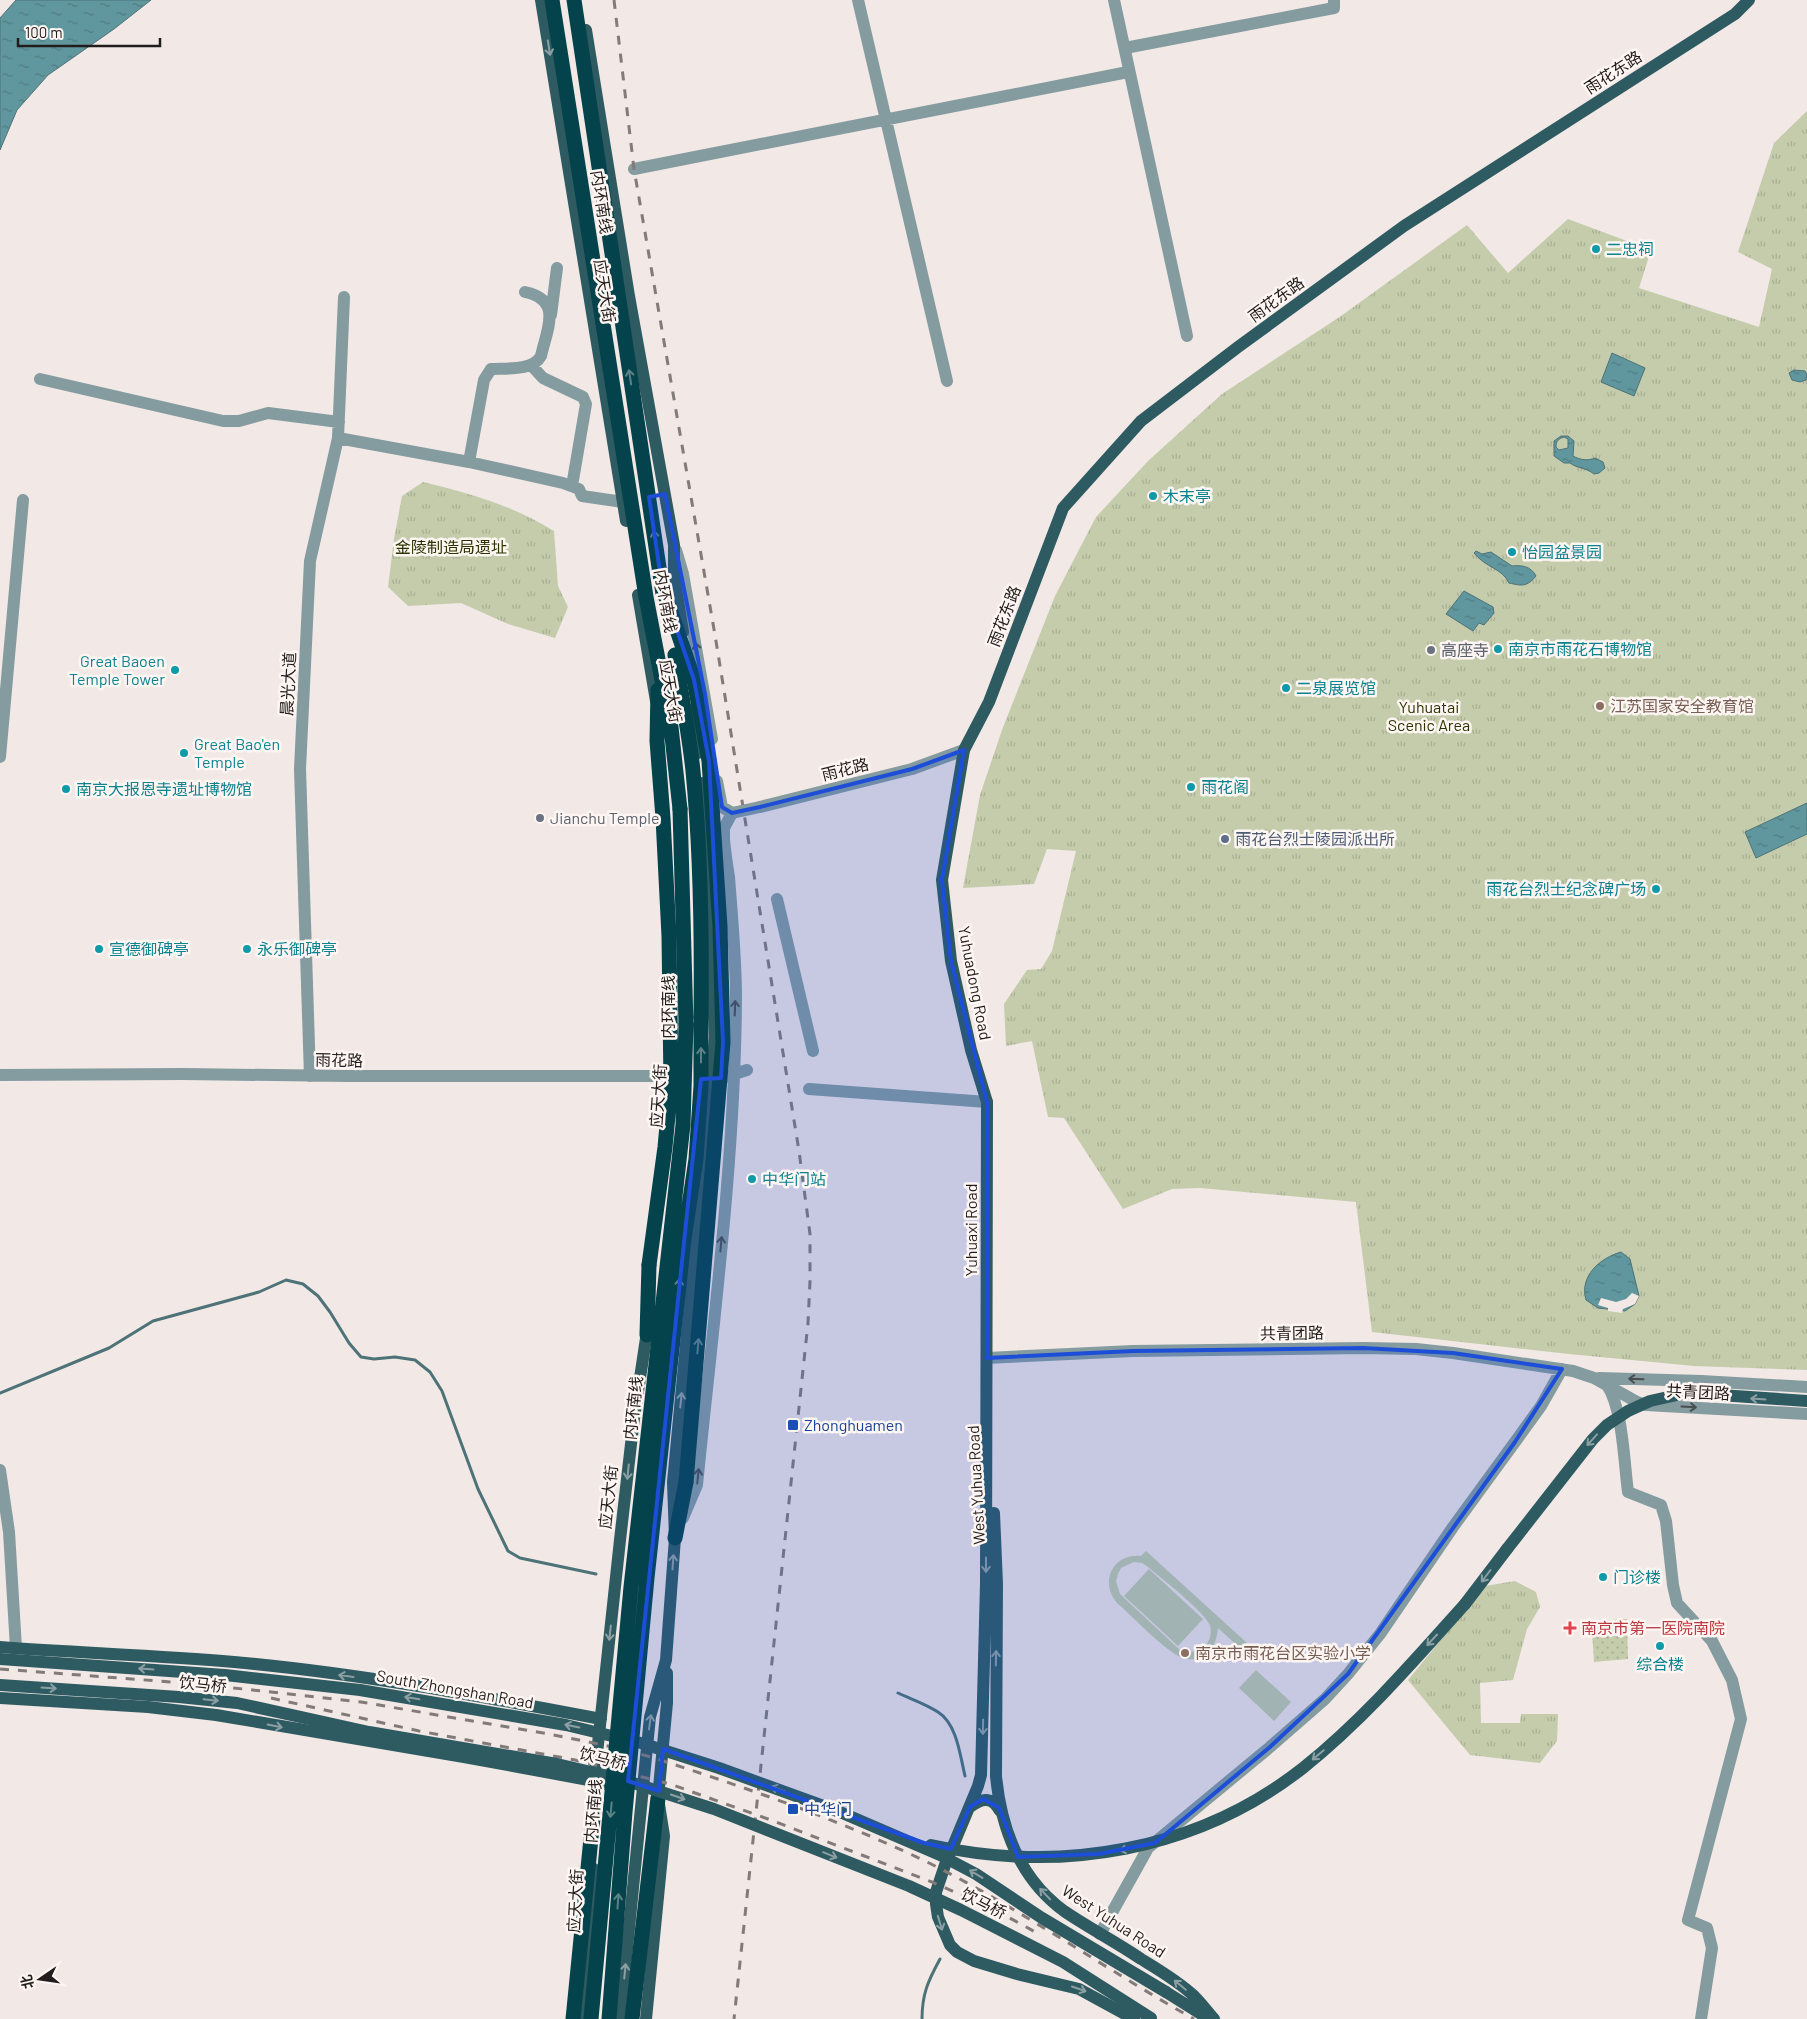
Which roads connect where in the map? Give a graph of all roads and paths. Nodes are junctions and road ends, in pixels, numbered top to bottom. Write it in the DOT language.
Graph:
graph roads {
  1 [pos="541,0"];
  2 [pos="552,0"];
  3 [pos="574,0"];
  4 [pos="581,0"];
  5 [pos="858,0"];
  6 [pos="1114,0"];
  7 [pos="1334,0"];
  8 [pos="1749,0"];
  9 [pos="1125,48"];
  10 [pos="1128,72"];
  11 [pos="886,119"];
  12 [pos="634,169"];
  13 [pos="557,268"];
  14 [pos="525,292"];
  15 [pos="344,297"];
  16 [pos="551,315"];
  17 [pos="1187,336"];
  18 [pos="531,365"];
  19 [pos="40,379"];
  20 [pos="947,381"];
  21 [pos="339,422"];
  22 [pos="338,438"];
  23 [pos="469,462"];
  24 [pos="572,486"];
  25 [pos="665,494"];
  26 [pos="22,500"];
  27 [pos="624,502"];
  28 [pos="674,546"];
  29 [pos="662,586"];
  30 [pos="660,669"];
  31 [pos="964,750"];
  32 [pos="0,757"];
  33 [pos="732,813"];
  34 [pos="778,899"];
  35 [pos="813,1051"];
  36 [pos="747,1070"];
  37 [pos="733,1074"];
  38 [pos="0,1075"];
  39 [pos="310,1076"];
  40 [pos="678,1076"];
  41 [pos="712,1081"];
  42 [pos="809,1089"];
  43 [pos="987,1102"];
  44 [pos="647,1335"];
  45 [pos="987,1358"];
  46 [pos="1562,1369"];
  47 [pos="1594,1378"];
  48 [pos="1608,1384"];
  49 [pos="1807,1387"];
  50 [pos="1807,1401"];
  51 [pos="1807,1414"];
  52 [pos="0,1470"];
  53 [pos="675,1538"];
  54 [pos="0,1647"];
  55 [pos="16,1648"];
  56 [pos="0,1659"];
  57 [pos="666,1660"];
  58 [pos="0,1685"];
  59 [pos="0,1698"];
  60 [pos="601,1719"];
  61 [pos="594,1781"];
  62 [pos="642,1794"];
  63 [pos="658,1798"];
  64 [pos="970,1806"];
  65 [pos="592,1818"];
  66 [pos="1003,1818"];
  67 [pos="888,1833"];
  68 [pos="639,1899"];
  69 [pos="1100,1934"];
  70 [pos="1152,2018"];
  71 [pos="573,2019"];
  72 [pos="582,2019"];
  73 [pos="592,2019"];
  74 [pos="609,2019"];
  75 [pos="620,2019"];
  76 [pos="632,2019"];
  77 [pos="646,2019"];
  78 [pos="1134,2019"];
  79 [pos="1209,2019"];
  80 [pos="1214,2019"];
  81 [pos="1701,2019"];
  1 -- 27 [label="main road, 应天大街, one-way"];
  2 -- 30 [label="highway, 内环南线, bridge"];
  29 -- 3 [label="highway, 内环南线, one-way, bridge"];
  4 -- 25 [label="main road, 应天大街"];
  5 -- 11 [label="street"];
  6 -- 9 [label="street"];
  7 -- 9 [label="street"];
  8 -- 31 [label="main road, 雨花东路"];
  9 -- 10 [label="street"];
  10 -- 11 [label="street"];
  10 -- 17 [label="street"];
  11 -- 12 [label="street"];
  11 -- 20 [label="street"];
  13 -- 16 [label="street"];
  14 -- 16 [label="street"];
  15 -- 21 [label="street, 晨光大道"];
  16 -- 18 [label="street"];
  18 -- 23 [label="street"];
  18 -- 24 [label="street"];
  19 -- 21 [label="street"];
  21 -- 22 [label="street, 晨光大道"];
  22 -- 23 [label="street"];
  22 -- 39 [label="street, 晨光大道"];
  23 -- 24 [label="street"];
  24 -- 27 [label="street"];
  25 -- 27 [label="main road"];
  25 -- 28 [label="main road, 应天大街"];
  26 -- 32 [label="street"];
  27 -- 40 [label="main road, 应天大街"];
  33 -- 28 [label="street, 应天大街, one-way"];
  28 -- 41 [label="main road, 应天大街"];
  53 -- 29 [label="highway, one-way, bridge"];
  74 -- 29 [label="highway, 内环南线, one-way, bridge"];
  30 -- 44 [label="highway, bridge"];
  30 -- 73 [label="highway, 内环南线, one-way, bridge"];
  31 -- 33 [label="street, 雨花路, bridge"];
  31 -- 43 [label="main road, Yuhuadong Road"];
  37 -- 33 [label="street, 应天大街, one-way"];
  34 -- 35 [label="street"];
  36 -- 37 [label="street"];
  37 -- 41 [label="street"];
  53 -- 37 [label="street, 应天大街, one-way"];
  38 -- 39 [label="street, 雨花路"];
  39 -- 40 [label="street, 雨花路"];
  40 -- 41 [label="street, 雨花路"];
  40 -- 44 [label="main road, 应天大街"];
  53 -- 41 [label="main road, 应天大街, one-way"];
  42 -- 43 [label="street"];
  43 -- 45 [label="main road, Yuhuaxi Road"];
  44 -- 60 [label="main road, 应天大街, one-way"];
  45 -- 46 [label="street, 共青团路"];
  45 -- 64 [label="main road, West Yuhua Road, one-way"];
  66 -- 45 [label="main road, West Yuhua Road, one-way"];
  46 -- 47 [label="street, 共青团路"];
  46 -- 69 [label="street"];
  47 -- 48 [label="street, 共青团路"];
  49 -- 47 [label="street, 共青团路, one-way"];
  48 -- 51 [label="street, 共青团路, one-way"];
  48 -- 81 [label="street"];
  50 -- 67 [label="main road, one-way, bridge"];
  52 -- 55 [label="street"];
  57 -- 53 [label="main road, 应天大街, one-way"];
  54 -- 55 [label="main road"];
  60 -- 55 [label="main road, one-way"];
  67 -- 56 [label="main road, South Zhongshan Road, one-way, bridge"];
  62 -- 57 [label="main road, 应天大街, one-way"];
  57 -- 63 [label="main road, 应天大街"];
  58 -- 70 [label="main road, 饮马桥, one-way, bridge"];
  59 -- 61 [label="main road, one-way"];
  60 -- 61 [label="main road, 应天大街"];
  61 -- 62 [label="main road"];
  61 -- 65 [label="main road, 应天大街"];
  62 -- 68 [label="main road, 应天大街"];
  63 -- 68 [label="highway"];
  63 -- 77 [label="main road, 应天大街"];
  64 -- 66 [label="main road"];
  64 -- 78 [label="main road, West Yuhua Road, one-way"];
  65 -- 71 [label="highway"];
  65 -- 72 [label="main road, 应天大街"];
  69 -- 66 [label="main road, West Yuhua Road, one-way"];
  79 -- 67 [label="main road, West Yuhua Road, one-way, bridge"];
  75 -- 68 [label="main road, 应天大街, one-way"];
  68 -- 76 [label="highway"];
  80 -- 69 [label="main road, West Yuhua Road, one-way"];
}
